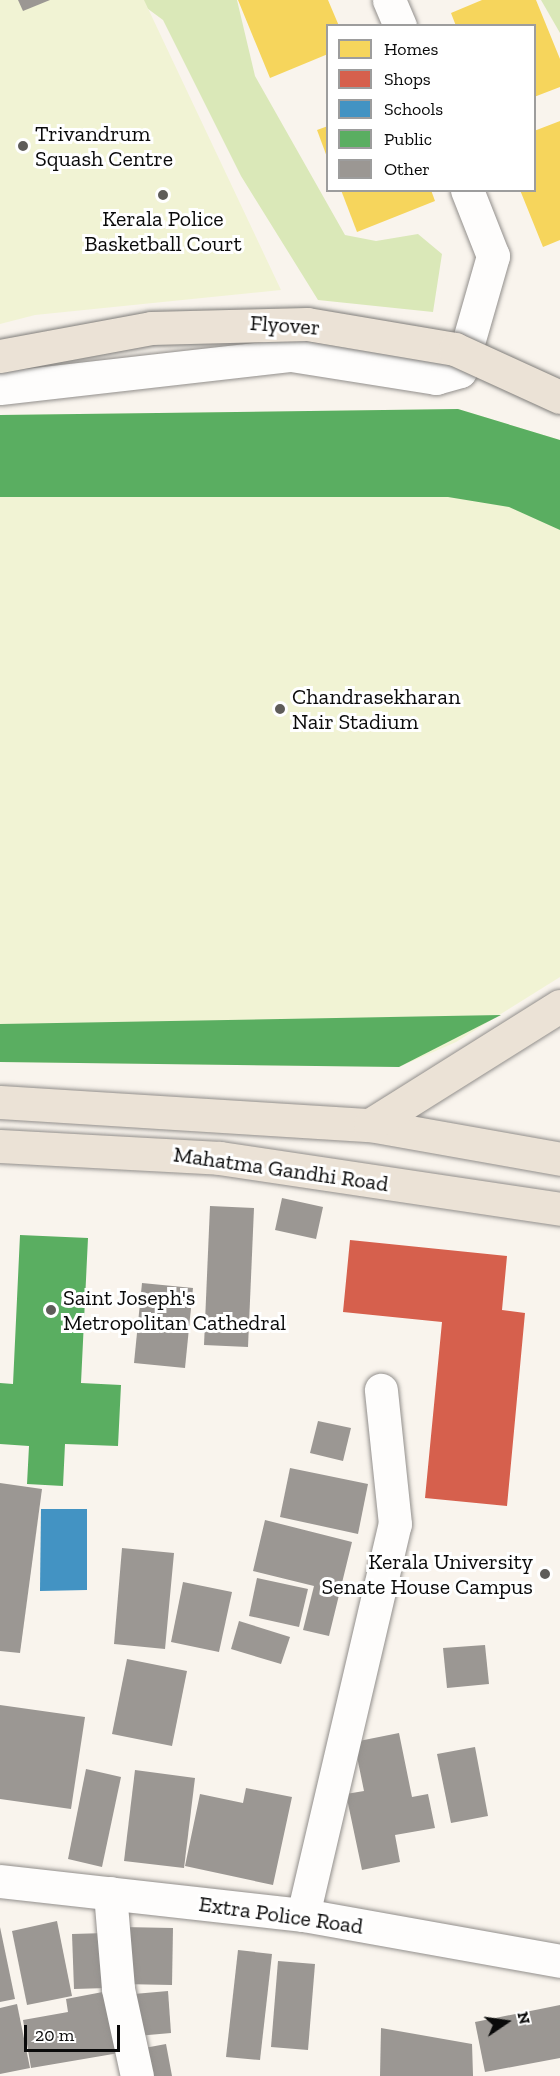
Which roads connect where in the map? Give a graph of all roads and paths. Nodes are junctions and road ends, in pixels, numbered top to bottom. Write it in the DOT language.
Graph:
graph roads {
  1 [pos="389,0"];
  2 [pos="399,24"];
  3 [pos="468,192"];
  4 [pos="0,356"];
  5 [pos="0,388"];
  6 [pos="560,397"];
  7 [pos="560,1006"];
  8 [pos="0,1102"];
  9 [pos="370,1125"];
  10 [pos="0,1146"];
  11 [pos="560,1159"];
  12 [pos="560,1209"];
  13 [pos="381,1390"];
  14 [pos="0,1881"];
  15 [pos="110,1893"];
  16 [pos="303,1915"];
  17 [pos="560,1961"];
  18 [pos="137,2076"];
  1 -- 2 [label="street"];
  3 -- 5 [label="street"];
  4 -- 6 [label="main road, Flyover, bridge"];
  7 -- 9 [label="main road"];
  8 -- 9 [label="main road, Mahatma Gandhi Road"];
  9 -- 11 [label="main road, Mahatma Gandhi Road"];
  10 -- 12 [label="main road, Mahatma Gandhi Road"];
  13 -- 16 [label="street"];
  14 -- 15 [label="street, Extra Police Road"];
  15 -- 16 [label="street, Extra Police Road"];
  15 -- 18 [label="street"];
  16 -- 17 [label="street, Extra Police Road"];
}
